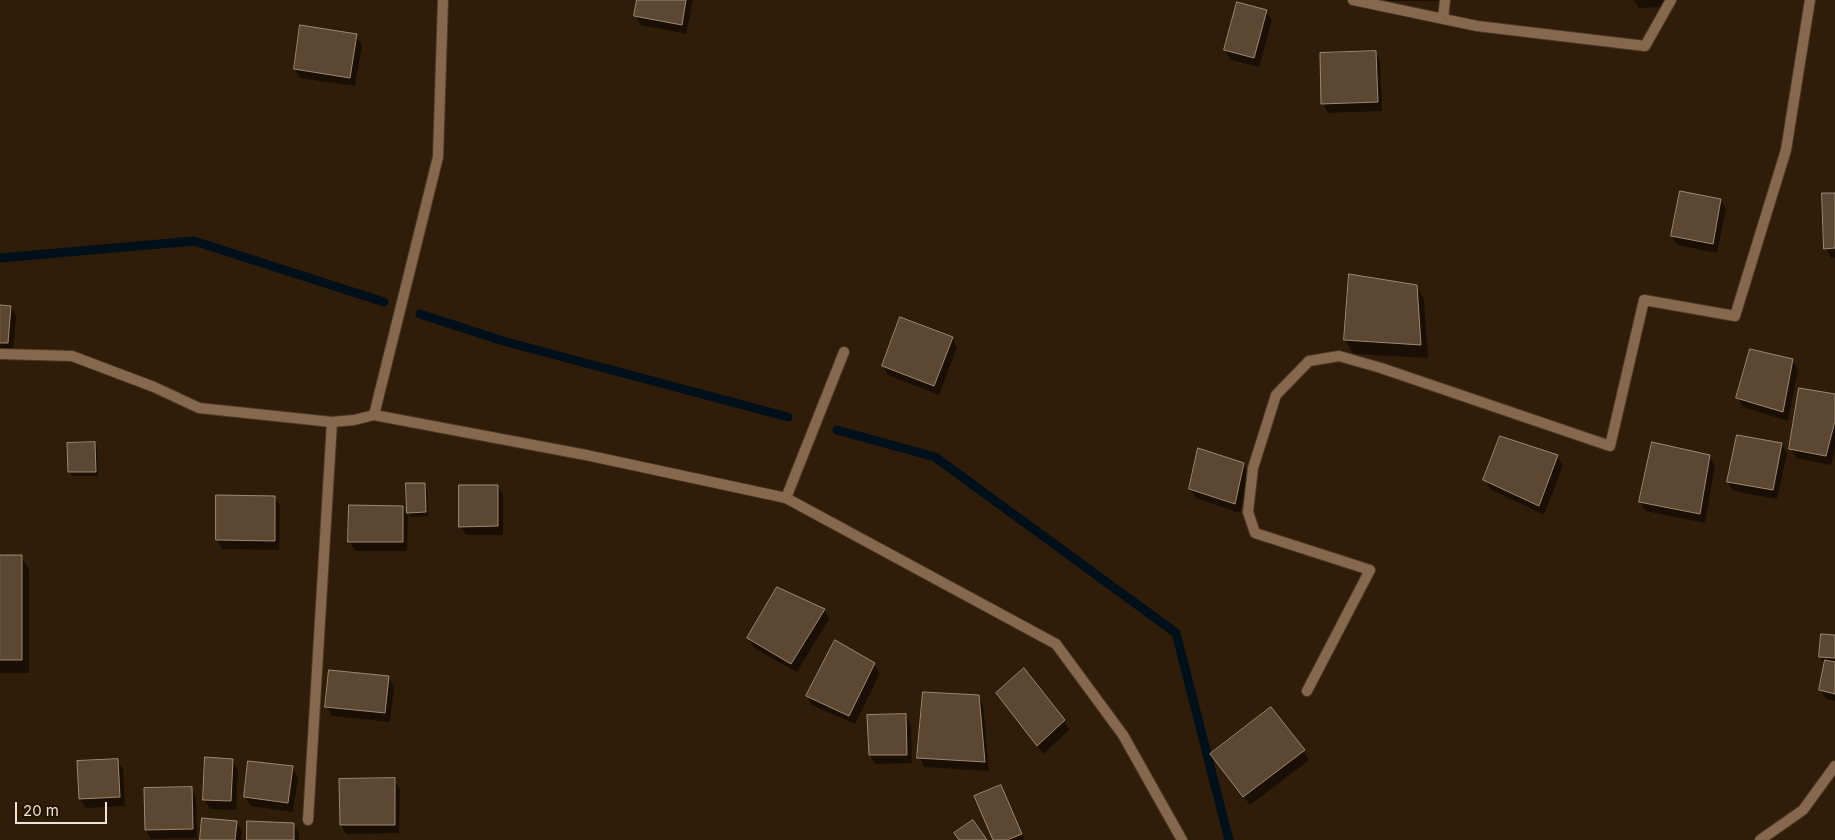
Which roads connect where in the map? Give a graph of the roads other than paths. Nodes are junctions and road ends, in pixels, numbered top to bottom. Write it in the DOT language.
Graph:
graph roads {
  1 [pos="443,0"];
  2 [pos="1353,0"];
  3 [pos="1445,0"];
  4 [pos="1671,0"];
  5 [pos="1810,0"];
  6 [pos="1443,19"];
  7 [pos="844,352"];
  8 [pos="0,354"];
  9 [pos="374,415"];
  10 [pos="332,422"];
  11 [pos="786,498"];
  12 [pos="1307,691"];
  13 [pos="1835,766"];
  14 [pos="308,820"];
  15 [pos="1182,840"];
  16 [pos="1760,840"];
  1 -- 9 [label="street"];
  2 -- 6 [label="street"];
  3 -- 6 [label="street"];
  4 -- 6 [label="street"];
  5 -- 12 [label="street"];
  7 -- 11 [label="street"];
  8 -- 10 [label="street"];
  9 -- 10 [label="street"];
  9 -- 11 [label="street"];
  10 -- 14 [label="street"];
  11 -- 15 [label="street"];
  13 -- 16 [label="street"];
}
